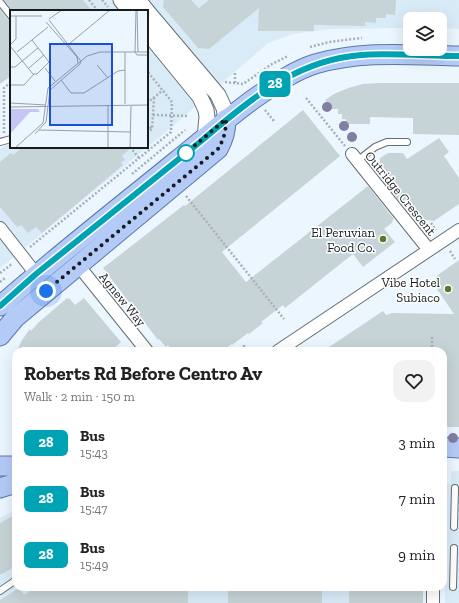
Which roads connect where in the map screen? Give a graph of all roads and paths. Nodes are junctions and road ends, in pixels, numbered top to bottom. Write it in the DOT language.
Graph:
graph roads {
  1 [pos="90,0"];
  2 [pos="121,0"];
  3 [pos="138,0"];
  4 [pos="0,2"];
  5 [pos="97,10"];
  6 [pos="129,10"];
  7 [pos="146,10"];
  8 [pos="148,12"];
  9 [pos="10,15"];
  10 [pos="148,33"];
  11 [pos="459,56"];
  12 [pos="148,72"];
  13 [pos="235,72"];
  14 [pos="248,81"];
  15 [pos="10,83"];
  16 [pos="235,83"];
  17 [pos="218,88"];
  18 [pos="163,90"];
  19 [pos="154,98"];
  20 [pos="306,98"];
  21 [pos="4,102"];
  22 [pos="148,102"];
  23 [pos="0,103"];
  24 [pos="247,104"];
  25 [pos="265,110"];
  26 [pos="153,115"];
  27 [pos="172,116"];
  28 [pos="188,116"];
  29 [pos="226,119"];
  30 [pos="274,121"];
  31 [pos="148,125"];
  32 [pos="152,129"];
  33 [pos="148,132"];
  34 [pos="4,133"];
  35 [pos="205,138"];
  36 [pos="10,139"];
  37 [pos="0,142"];
  38 [pos="407,142"];
  39 [pos="131,148"];
  40 [pos="139,158"];
  41 [pos="355,158"];
  42 [pos="185,195"];
  43 [pos="0,228"];
  44 [pos="459,230"];
  45 [pos="30,246"];
  46 [pos="429,250"];
  47 [pos="12,264"];
  48 [pos="78,265"];
  49 [pos="0,273"];
  50 [pos="36,274"];
  51 [pos="5,278"];
  52 [pos="0,282"];
  53 [pos="0,306"];
  54 [pos="284,319"];
  55 [pos="0,336"];
  56 [pos="432,336"];
  57 [pos="144,347"];
  58 [pos="284,347"];
  59 [pos="432,347"];
  60 [pos="447,447"];
  61 [pos="459,448"];
  62 [pos="0,466"];
  63 [pos="12,466"];
  64 [pos="12,484"];
  65 [pos="0,488"];
  66 [pos="455,488"];
  67 [pos="454,527"];
  68 [pos="454,548"];
  69 [pos="12,583"];
  70 [pos="453,587"];
  71 [pos="0,591"];
  72 [pos="433,591"];
  73 [pos="433,603"];
  1 -- 5 [label="path"];
  2 -- 6 [label="street"];
  3 -- 7 [label="street"];
  4 -- 9 [label="lane"];
  8 -- 17 [label="street"];
  10 -- 35 [label="street"];
  11 -- 24 [label="main road"];
  12 -- 18 [label="path"];
  13 -- 16 [label="path"];
  14 -- 16 [label="path"];
  15 -- 21 [label="path"];
  16 -- 17 [label="path"];
  17 -- 24 [label="street"];
  17 -- 29 [label="street"];
  18 -- 19 [label="path"];
  18 -- 27 [label="path"];
  19 -- 22 [label="path"];
  19 -- 26 [label="path"];
  20 -- 41 [label="path"];
  21 -- 23 [label="path"];
  21 -- 34 [label="path"];
  24 -- 29 [label="main road"];
  25 -- 30 [label="path"];
  26 -- 27 [label="path"];
  26 -- 32 [label="path"];
  27 -- 28 [label="path"];
  27 -- 40 [label="path"];
  29 -- 35 [label="main road"];
  29 -- 48 [label="main road"];
  31 -- 32 [label="path"];
  32 -- 33 [label="path"];
  35 -- 50 [label="main road"];
  36 -- 37 [label="lane"];
  38 -- 41 [label="lane"];
  39 -- 40 [label="path"];
  40 -- 45 [label="path"];
  41 -- 46 [label="street, Outridge Crescent"];
  42 -- 54 [label="path"];
  43 -- 50 [label="street"];
  44 -- 46 [label="street"];
  46 -- 58 [label="street"];
  47 -- 49 [label="path"];
  48 -- 55 [label="main road"];
  48 -- 57 [label="street, Agnew Way"];
  50 -- 53 [label="main road"];
  51 -- 52 [label="path"];
  56 -- 59 [label="path"];
  60 -- 61 [label="main road"];
  62 -- 63 [label="main road"];
  64 -- 65 [label="main road"];
  66 -- 67 [label="lane"];
  68 -- 70 [label="lane"];
  69 -- 71 [label="lane"];
  72 -- 73 [label="street"];
}
